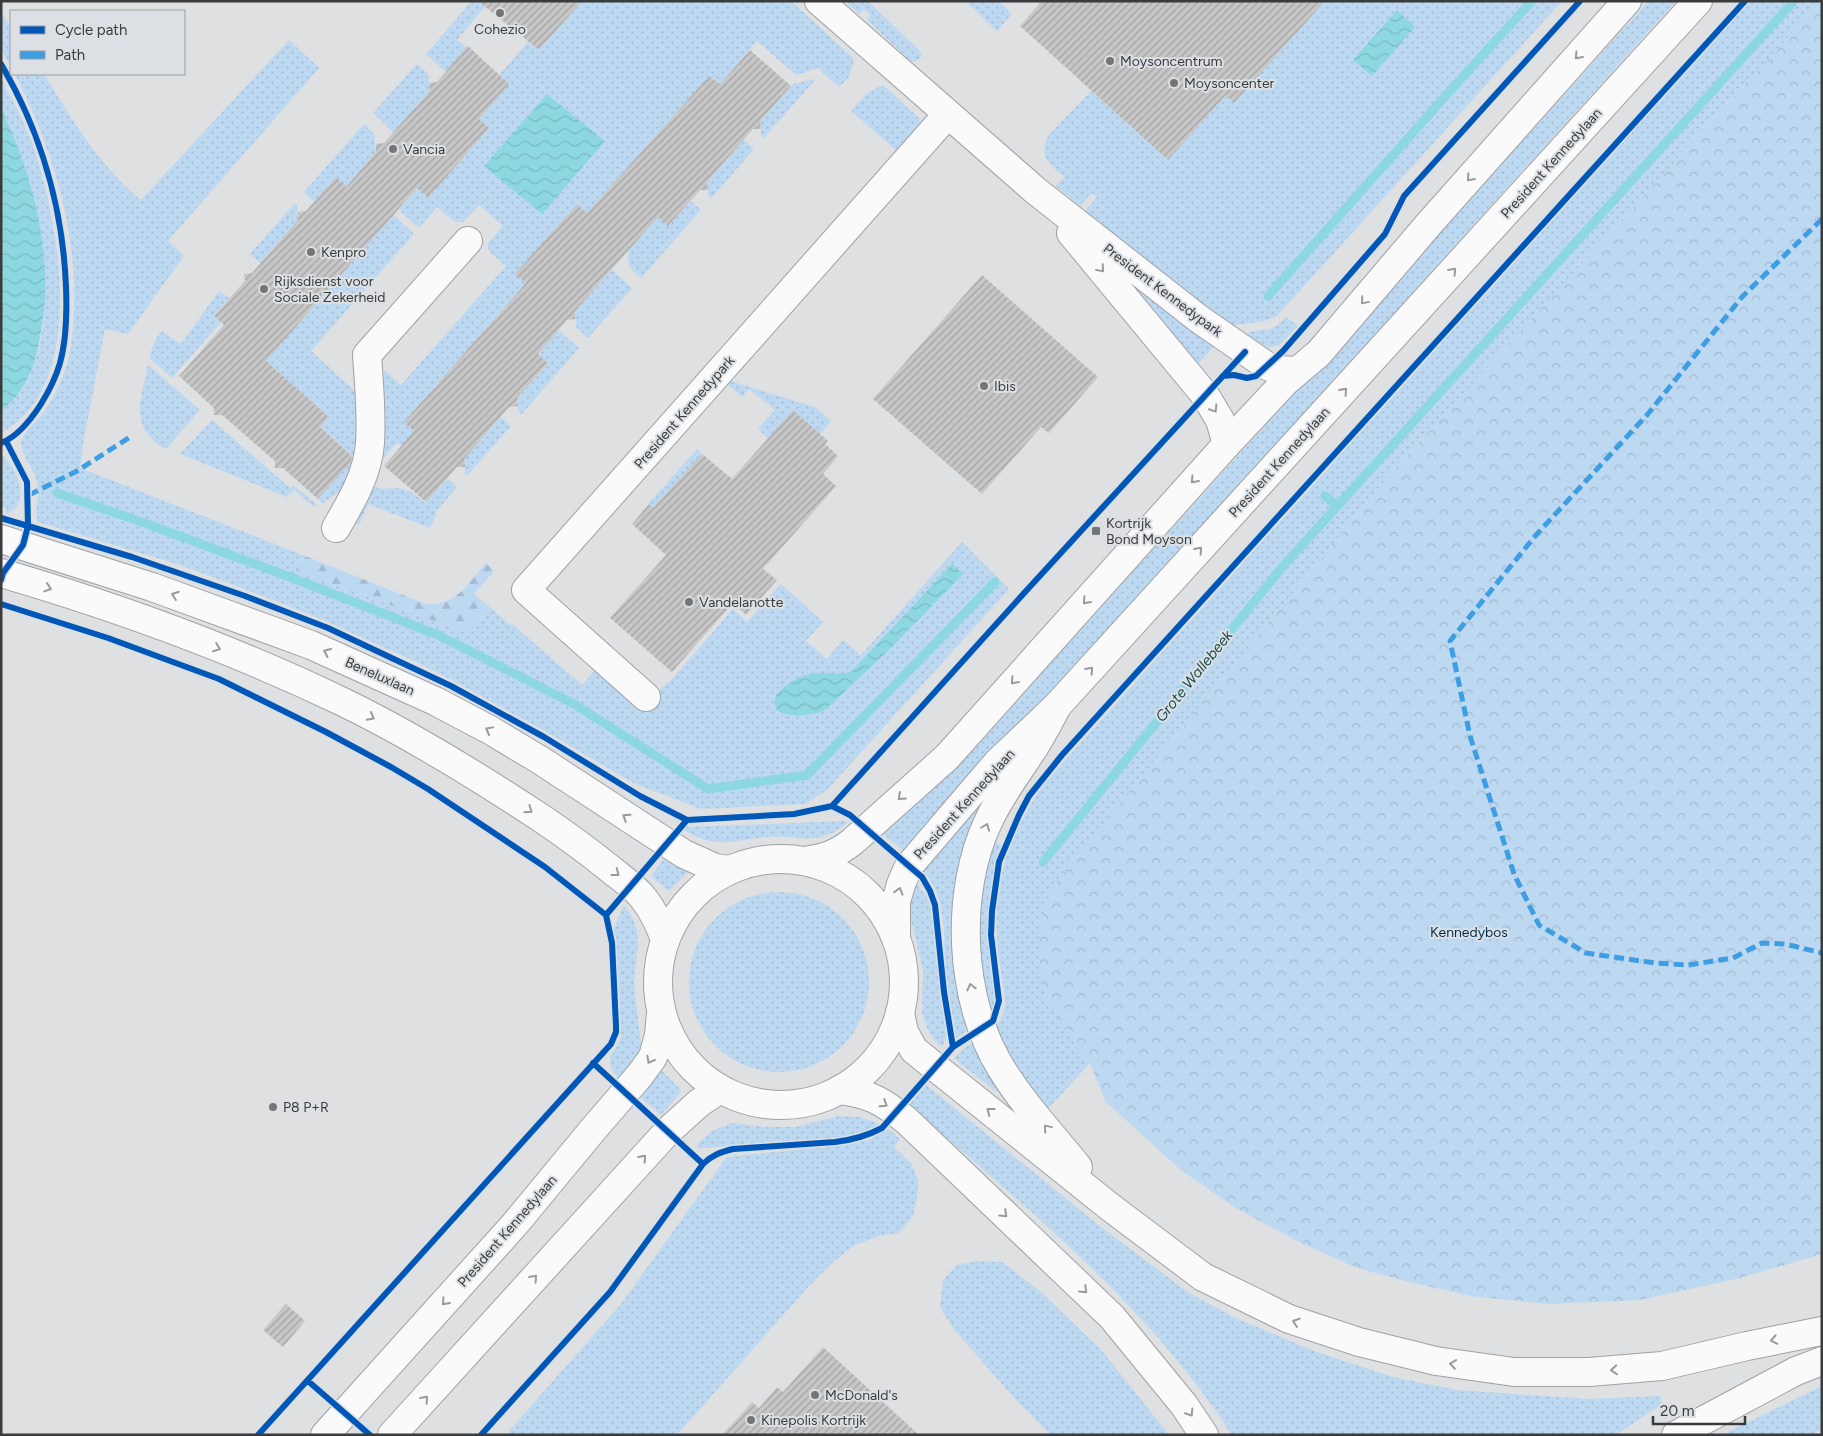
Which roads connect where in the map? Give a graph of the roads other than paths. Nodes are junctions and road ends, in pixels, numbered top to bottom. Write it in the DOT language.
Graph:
graph roads {
  1 [pos="819,1"];
  2 [pos="1627,1"];
  3 [pos="1698,1"];
  4 [pos="948,114"];
  5 [pos="1036,192"];
  6 [pos="468,241"];
  7 [pos="1297,371"];
  8 [pos="1227,444"];
  9 [pos="336,528"];
  10 [pos="1,539"];
  11 [pos="1,573"];
  12 [pos="646,696"];
  13 [pos="1057,706"];
  14 [pos="804,862"];
  15 [pos="730,870"];
  16 [pos="896,939"];
  17 [pos="665,940"];
  18 [pos="661,1013"];
  19 [pos="900,1013"];
  20 [pos="720,1089"];
  21 [pos="839,1090"];
  22 [pos="1110,1207"];
  23 [pos="1822,1331"];
  24 [pos="1822,1361"];
  25 [pos="325,1435"];
  26 [pos="392,1435"];
  27 [pos="1204,1435"];
  28 [pos="1676,1435"];
  1 -- 4 [label="main road, President Kennedypark"];
  2 -- 7 [label="main road, one-way"];
  13 -- 3 [label="main road, President Kennedylaan, one-way"];
  4 -- 5 [label="main road, President Kennedypark"];
  4 -- 12 [label="main road, President Kennedypark"];
  5 -- 7 [label="main road, President Kennedypark"];
  5 -- 8 [label="main road, President Kennedypark, one-way"];
  6 -- 9 [label="main road"];
  7 -- 8 [label="main road"];
  8 -- 14 [label="main road, one-way"];
  15 -- 10 [label="main road, Beneluxlaan, one-way"];
  11 -- 17 [label="main road, one-way"];
  16 -- 13 [label="main road, President Kennedylaan, one-way"];
  22 -- 13 [label="main road, one-way"];
  14 -- 15 [label="main road"];
  14 -- 16 [label="main road"];
  15 -- 17 [label="main road"];
  16 -- 19 [label="main road"];
  17 -- 18 [label="main road"];
  18 -- 20 [label="main road"];
  18 -- 25 [label="main road, President Kennedylaan, one-way"];
  19 -- 21 [label="main road"];
  22 -- 19 [label="main road, one-way"];
  20 -- 21 [label="main road"];
  26 -- 20 [label="main road, one-way"];
  21 -- 27 [label="main road, one-way"];
  23 -- 22 [label="main road, one-way"];
  24 -- 28 [label="main road"];
}
